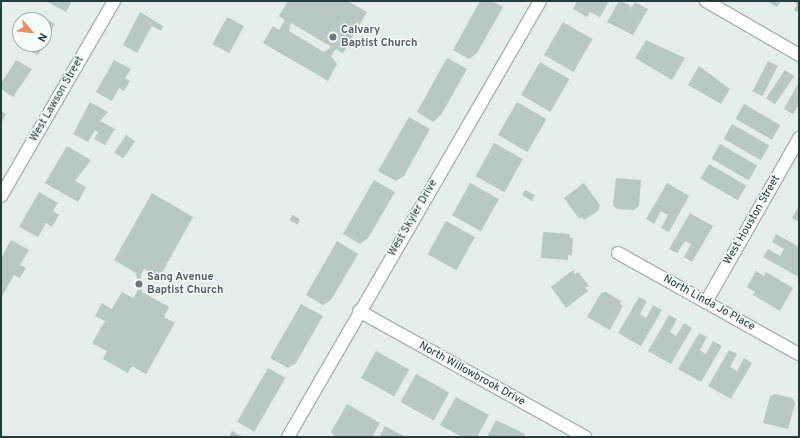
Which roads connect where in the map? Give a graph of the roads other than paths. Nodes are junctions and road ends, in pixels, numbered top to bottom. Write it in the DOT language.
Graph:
graph roads {
  1 [pos="114,1"];
  2 [pos="540,1"];
  3 [pos="706,1"];
  4 [pos="799,55"];
  5 [pos="799,138"];
  6 [pos="1,196"];
  7 [pos="618,253"];
  8 [pos="706,302"];
  9 [pos="359,311"];
  10 [pos="799,354"];
  11 [pos="288,437"];
  12 [pos="585,437"];
  1 -- 6 [label="street, West Lawson Street"];
  2 -- 9 [label="street, West Skyler Drive"];
  3 -- 4 [label="street"];
  5 -- 8 [label="street, West Houston Street"];
  7 -- 8 [label="street, North Linda Jo Place"];
  8 -- 10 [label="street, North Linda Jo Place"];
  9 -- 11 [label="street, West Skyler Drive"];
  9 -- 12 [label="street, North Willowbrook Drive"];
}
